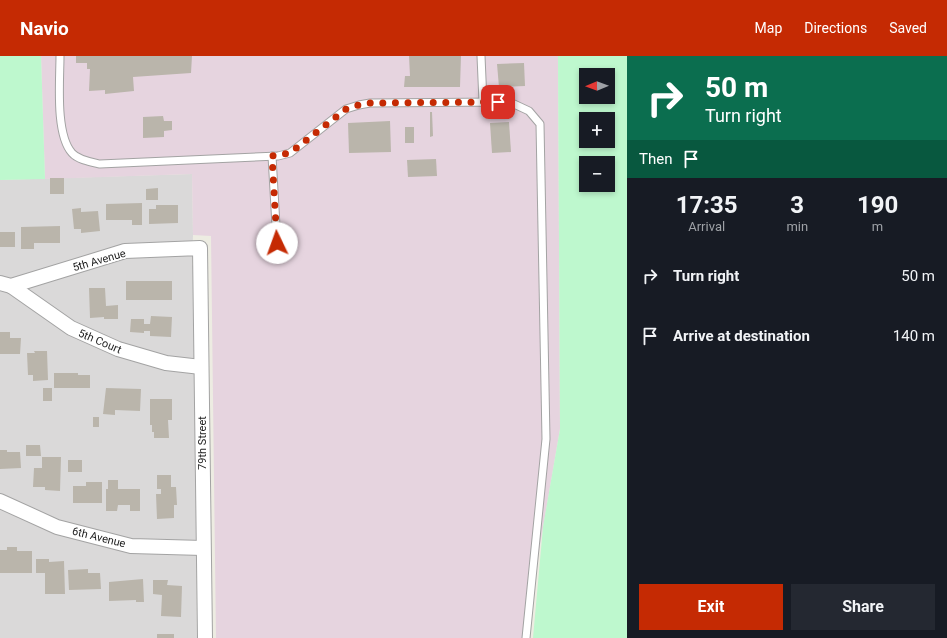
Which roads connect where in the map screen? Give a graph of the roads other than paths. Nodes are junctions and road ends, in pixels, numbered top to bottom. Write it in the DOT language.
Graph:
graph roads {
  1 [pos="60,56"];
  2 [pos="481,56"];
  3 [pos="483,102"];
  4 [pos="272,156"];
  5 [pos="277,243"];
  6 [pos="200,248"];
  7 [pos="6,285"];
  8 [pos="202,367"];
  9 [pos="0,501"];
  10 [pos="203,548"];
  11 [pos="205,638"];
  12 [pos="526,638"];
  1 -- 4 [label="lane"];
  2 -- 3 [label="lane"];
  3 -- 4 [label="lane"];
  3 -- 12 [label="lane"];
  4 -- 5 [label="lane"];
  6 -- 7 [label="street, 5th Avenue"];
  6 -- 8 [label="street, 79th Street"];
  7 -- 8 [label="street, 5th Court"];
  8 -- 10 [label="street, 79th Street"];
  9 -- 10 [label="street, 6th Avenue"];
  10 -- 11 [label="street, 79th Street"];
}
